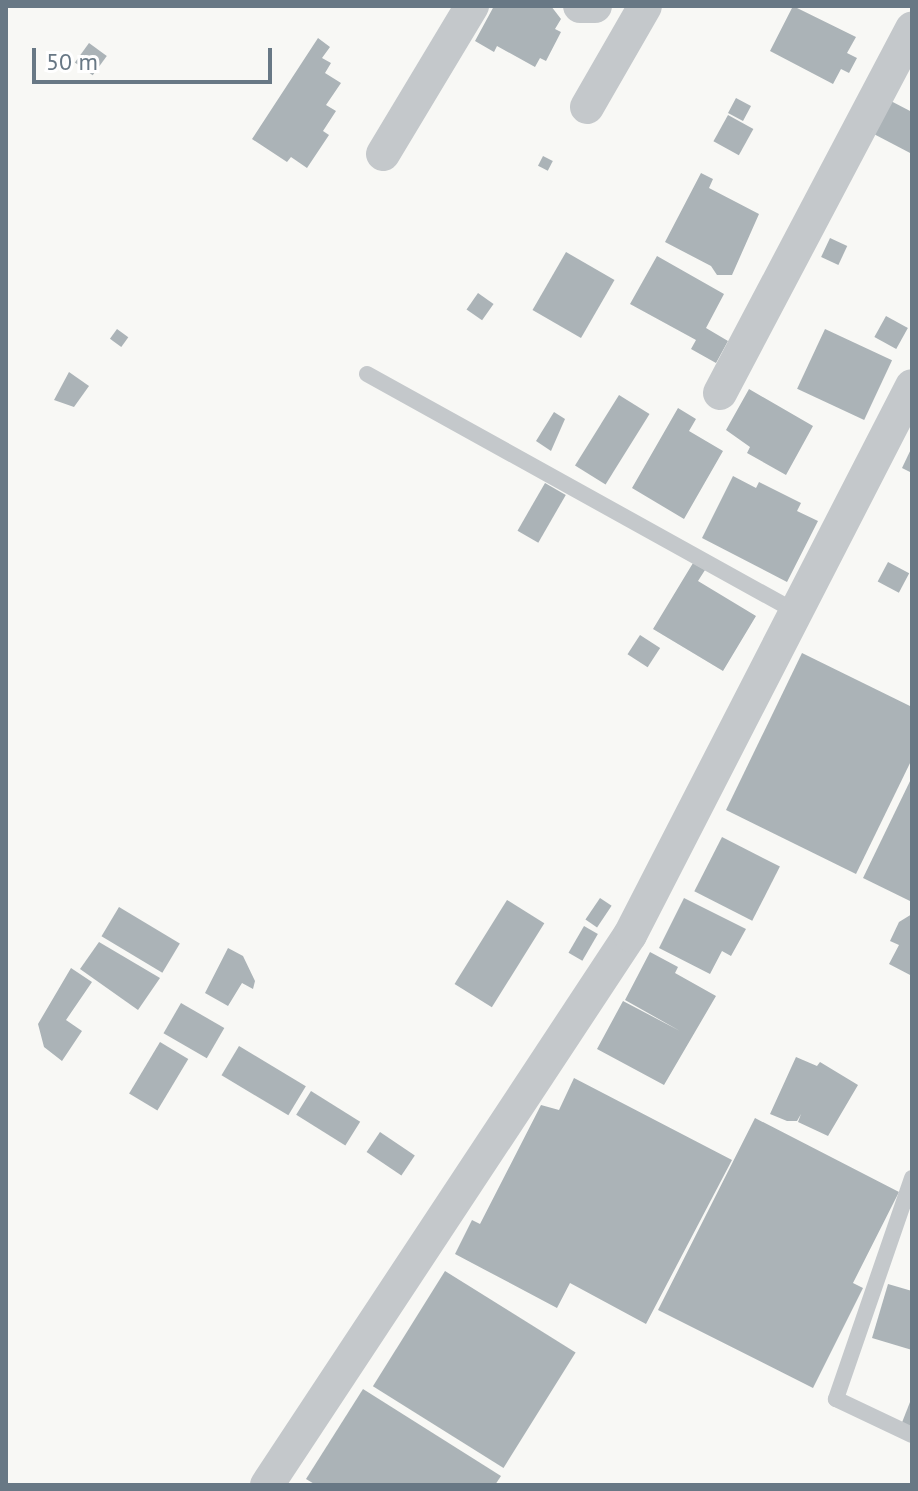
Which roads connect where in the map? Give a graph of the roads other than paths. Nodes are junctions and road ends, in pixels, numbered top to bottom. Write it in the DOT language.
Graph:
graph roads {
  1 [pos="472,6"];
  2 [pos="580,6"];
  3 [pos="595,6"];
  4 [pos="645,6"];
  5 [pos="912,29"];
  6 [pos="587,107"];
  7 [pos="383,154"];
  8 [pos="367,374"];
  9 [pos="912,386"];
  10 [pos="720,393"];
  11 [pos="795,611"];
  12 [pos="912,1178"];
  13 [pos="912,1435"];
  14 [pos="267,1485"];
  1 -- 7 [label="street"];
  2 -- 3 [label="street"];
  4 -- 6 [label="street"];
  5 -- 10 [label="street"];
  8 -- 11 [label="lane"];
  9 -- 11 [label="street"];
  11 -- 14 [label="street"];
  12 -- 13 [label="lane"];
}
